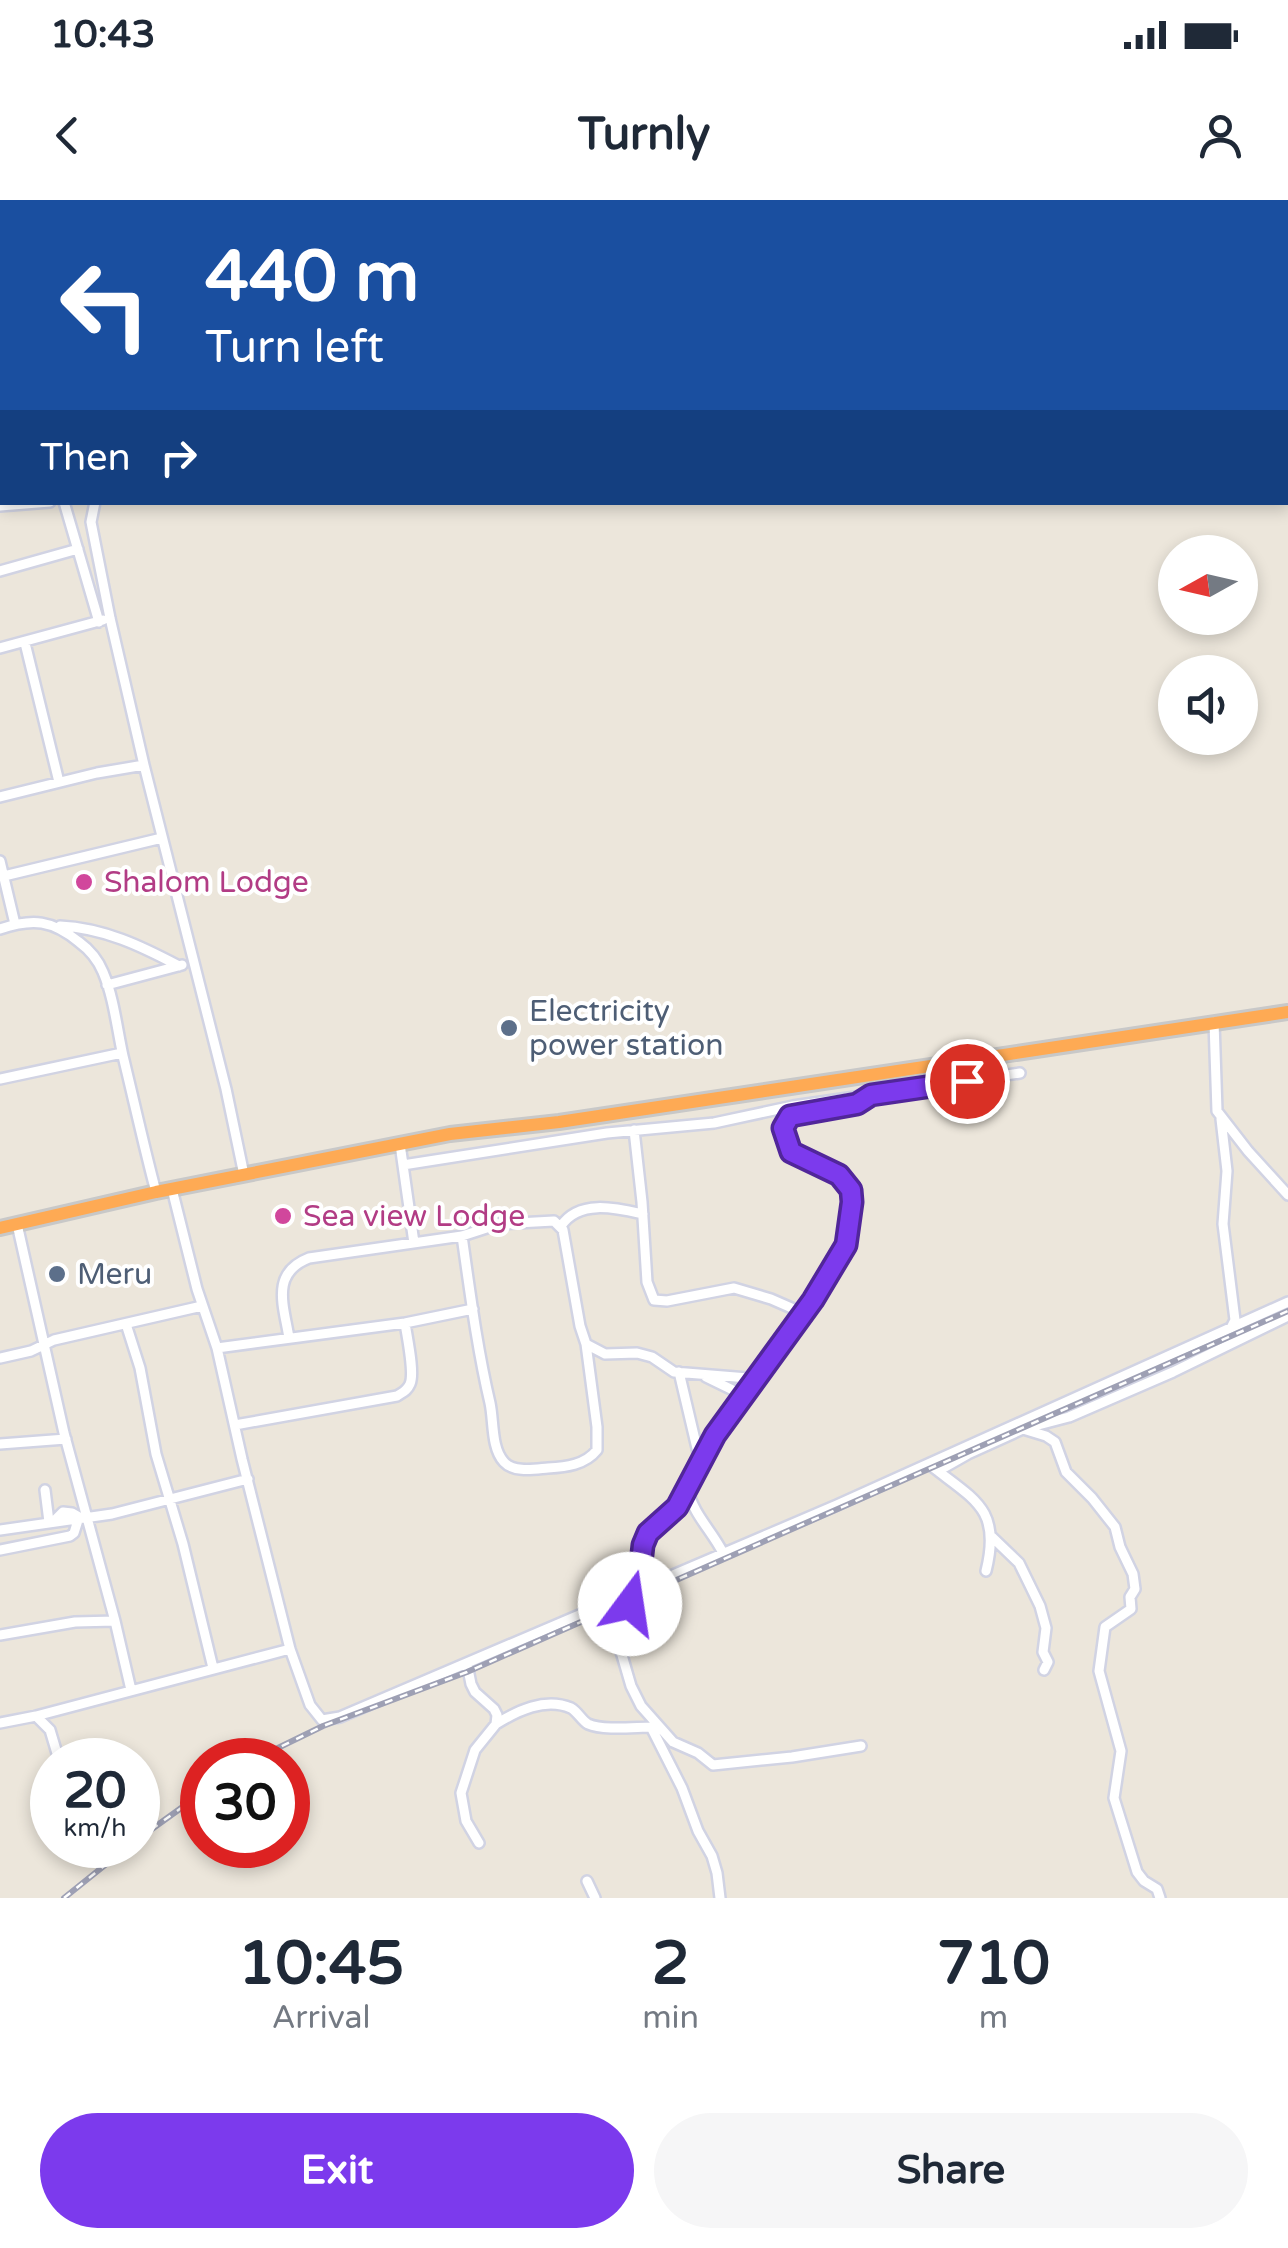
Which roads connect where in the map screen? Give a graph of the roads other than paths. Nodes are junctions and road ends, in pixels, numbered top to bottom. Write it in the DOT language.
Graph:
graph roads {
  1 [pos="65,505"];
  2 [pos="94,505"];
  3 [pos="78,549"];
  4 [pos="0,571"];
  5 [pos="110,618"];
  6 [pos="99,622"];
  7 [pos="25,642"];
  8 [pos="0,648"];
  9 [pos="144,765"];
  10 [pos="59,782"];
  11 [pos="0,797"];
  12 [pos="162,838"];
  13 [pos="0,861"];
  14 [pos="4,876"];
  15 [pos="16,924"];
  16 [pos="56,926"];
  17 [pos="0,929"];
  18 [pos="193,962"];
  19 [pos="179,966"];
  20 [pos="107,984"];
  21 [pos="1288,1012"];
  22 [pos="1214,1022"];
  23 [pos="122,1052"];
  24 [pos="1020,1073"];
  25 [pos="0,1079"];
  26 [pos="871,1095"];
  27 [pos="1221,1119"];
  28 [pos="634,1130"];
  29 [pos="400,1144"];
  30 [pos="402,1164"];
  31 [pos="244,1174"];
  32 [pos="172,1190"];
  33 [pos="156,1192"];
  34 [pos="1288,1196"];
  35 [pos="643,1214"];
  36 [pos="17,1224"];
  37 [pos="561,1226"];
  38 [pos="0,1228"];
  39 [pos="462,1236"];
  40 [pos="414,1243"];
  41 [pos="1288,1302"];
  42 [pos="202,1306"];
  43 [pos="473,1310"];
  44 [pos="803,1313"];
  45 [pos="1288,1316"];
  46 [pos="126,1324"];
  47 [pos="405,1324"];
  48 [pos="1231,1328"];
  49 [pos="289,1338"];
  50 [pos="44,1344"];
  51 [pos="586,1344"];
  52 [pos="217,1348"];
  53 [pos="0,1358"];
  54 [pos="679,1372"];
  55 [pos="757,1375"];
  56 [pos="704,1376"];
  57 [pos="743,1395"];
  58 [pos="235,1425"];
  59 [pos="1023,1429"];
  60 [pos="66,1439"];
  61 [pos="0,1444"];
  62 [pos="700,1462"];
  63 [pos="928,1463"];
  64 [pos="938,1471"];
  65 [pos="248,1478"];
  66 [pos="688,1487"];
  67 [pos="45,1490"];
  68 [pos="170,1499"];
  69 [pos="83,1517"];
  70 [pos="52,1522"];
  71 [pos="0,1530"];
  72 [pos="992,1536"];
  73 [pos="0,1550"];
  74 [pos="723,1553"];
  75 [pos="986,1570"];
  76 [pos="638,1590"];
  77 [pos="115,1621"];
  78 [pos="0,1635"];
  79 [pos="290,1650"];
  80 [pos="466,1664"];
  81 [pos="213,1668"];
  82 [pos="1044,1670"];
  83 [pos="131,1690"];
  84 [pos="494,1709"];
  85 [pos="516,1712"];
  86 [pos="36,1716"];
  87 [pos="0,1723"];
  88 [pos="496,1724"];
  89 [pos="654,1727"];
  90 [pos="53,1738"];
  91 [pos="861,1746"];
  92 [pos="479,1842"];
  93 [pos="588,1881"];
  94 [pos="595,1898"];
  95 [pos="720,1898"];
  96 [pos="1160,1898"];
  1 -- 3 [label="street"];
  2 -- 5 [label="street"];
  3 -- 4 [label="street"];
  3 -- 6 [label="street"];
  5 -- 6 [label="street"];
  5 -- 9 [label="street"];
  6 -- 7 [label="street"];
  7 -- 8 [label="street"];
  7 -- 10 [label="street"];
  9 -- 10 [label="street"];
  9 -- 12 [label="street"];
  10 -- 11 [label="street"];
  12 -- 14 [label="street"];
  12 -- 18 [label="street"];
  13 -- 14 [label="street"];
  14 -- 15 [label="street"];
  15 -- 16 [label="street"];
  15 -- 17 [label="street"];
  16 -- 19 [label="street"];
  16 -- 20 [label="street"];
  18 -- 19 [label="street"];
  18 -- 31 [label="street"];
  19 -- 20 [label="street"];
  20 -- 23 [label="street"];
  21 -- 22 [label="highway"];
  22 -- 27 [label="street"];
  22 -- 29 [label="highway"];
  23 -- 25 [label="street"];
  23 -- 33 [label="street"];
  24 -- 26 [label="street"];
  26 -- 28 [label="street"];
  26 -- 44 [label="street"];
  27 -- 34 [label="street"];
  27 -- 48 [label="street"];
  28 -- 30 [label="street"];
  28 -- 35 [label="street"];
  29 -- 30 [label="street"];
  29 -- 31 [label="highway"];
  30 -- 40 [label="street"];
  31 -- 32 [label="highway"];
  32 -- 33 [label="highway"];
  32 -- 42 [label="street"];
  33 -- 36 [label="highway"];
  35 -- 37 [label="street"];
  35 -- 44 [label="street"];
  36 -- 38 [label="highway"];
  36 -- 50 [label="street"];
  37 -- 39 [label="street"];
  37 -- 51 [label="street"];
  39 -- 40 [label="street"];
  39 -- 43 [label="street"];
  40 -- 49 [label="street"];
  41 -- 48 [label="street"];
  42 -- 46 [label="street"];
  42 -- 52 [label="street"];
  43 -- 47 [label="street"];
  43 -- 51 [label="street"];
  44 -- 55 [label="street"];
  45 -- 59 [label="street"];
  46 -- 50 [label="street"];
  46 -- 68 [label="street"];
  47 -- 49 [label="street"];
  47 -- 58 [label="street"];
  48 -- 63 [label="street"];
  49 -- 52 [label="street"];
  50 -- 53 [label="street"];
  50 -- 60 [label="street"];
  51 -- 54 [label="street"];
  52 -- 58 [label="street"];
  54 -- 56 [label="street"];
  54 -- 62 [label="street"];
  55 -- 56 [label="street"];
  55 -- 57 [label="street"];
  56 -- 57 [label="street"];
  57 -- 62 [label="street"];
  58 -- 65 [label="street"];
  59 -- 64 [label="street"];
  59 -- 96 [label="street"];
  60 -- 61 [label="street"];
  60 -- 69 [label="street"];
  62 -- 66 [label="street"];
  63 -- 64 [label="street"];
  63 -- 74 [label="street"];
  64 -- 72 [label="street"];
  65 -- 68 [label="street"];
  65 -- 79 [label="street"];
  66 -- 74 [label="street"];
  66 -- 76 [label="street"];
  67 -- 70 [label="street"];
  68 -- 69 [label="street"];
  68 -- 81 [label="street"];
  69 -- 70 [label="street"];
  69 -- 73 [label="street"];
  69 -- 77 [label="street"];
  70 -- 71 [label="street"];
  72 -- 75 [label="street"];
  72 -- 82 [label="street"];
  74 -- 76 [label="street"];
  76 -- 80 [label="street"];
  76 -- 89 [label="street"];
  77 -- 78 [label="street"];
  77 -- 83 [label="street"];
  79 -- 80 [label="street"];
  79 -- 81 [label="street"];
  80 -- 84 [label="street"];
  81 -- 83 [label="street"];
  83 -- 86 [label="street"];
  84 -- 85 [label="street"];
  84 -- 88 [label="street"];
  85 -- 88 [label="street"];
  85 -- 89 [label="street"];
  86 -- 87 [label="street"];
  86 -- 90 [label="street"];
  88 -- 92 [label="street"];
  89 -- 91 [label="street"];
  89 -- 95 [label="street"];
  93 -- 94 [label="street"];
}
